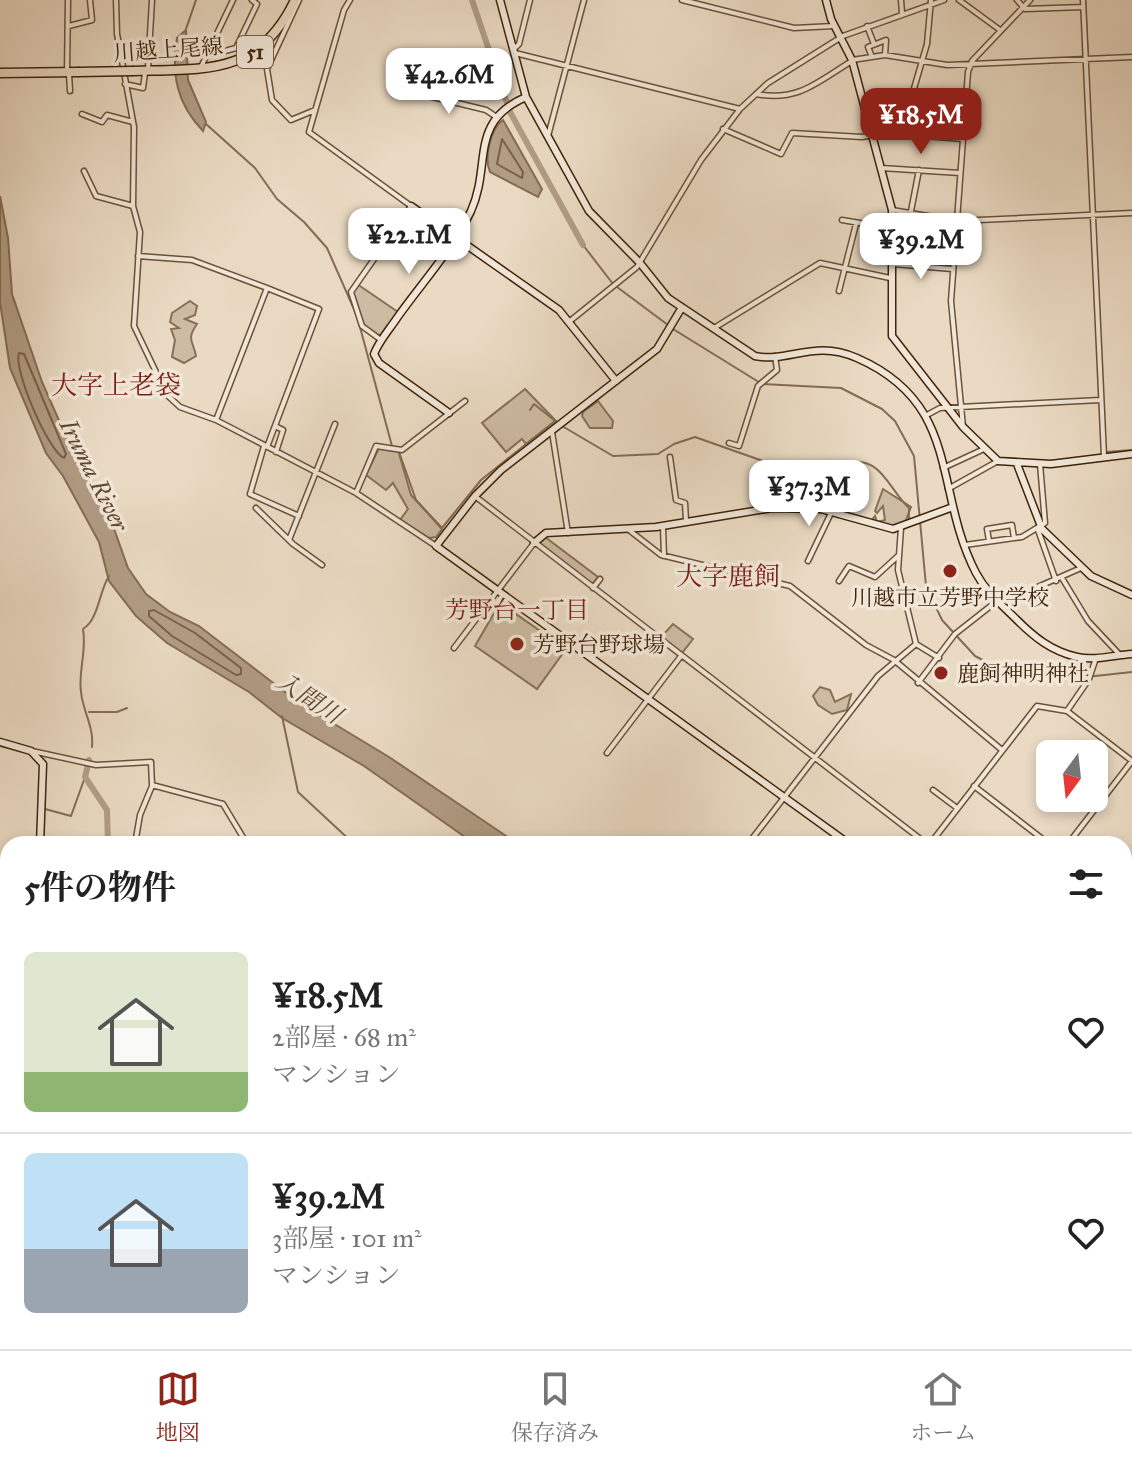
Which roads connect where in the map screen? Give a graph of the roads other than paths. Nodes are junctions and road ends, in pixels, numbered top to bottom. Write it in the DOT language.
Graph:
graph roads {
  1 [pos="68,0"];
  2 [pos="90,0"];
  3 [pos="116,0"];
  4 [pos="152,0"];
  5 [pos="233,0"];
  6 [pos="252,0"];
  7 [pos="297,0"];
  8 [pos="350,0"];
  9 [pos="500,0"];
  10 [pos="530,0"];
  11 [pos="584,0"];
  12 [pos="682,0"];
  13 [pos="826,0"];
  14 [pos="901,0"];
  15 [pos="944,0"];
  16 [pos="959,0"];
  17 [pos="1017,0"];
  18 [pos="1030,0"];
  19 [pos="1083,0"];
  20 [pos="931,2"];
  21 [pos="1083,7"];
  22 [pos="1021,8"];
  23 [pos="902,13"];
  24 [pos="69,26"];
  25 [pos="834,26"];
  26 [pos="867,26"];
  27 [pos="1000,30"];
  28 [pos="840,37"];
  29 [pos="874,44"];
  30 [pos="212,45"];
  31 [pos="515,51"];
  32 [pos="120,53"];
  33 [pos="149,54"];
  34 [pos="885,55"];
  35 [pos="872,57"];
  36 [pos="1132,57"];
  37 [pos="1085,59"];
  38 [pos="852,60"];
  39 [pos="922,62"];
  40 [pos="970,64"];
  41 [pos="567,66"];
  42 [pos="195,69"];
  43 [pos="146,70"];
  44 [pos="69,72"];
  45 [pos="0,73"];
  46 [pos="125,84"];
  47 [pos="70,91"];
  48 [pos="416,93"];
  49 [pos="756,94"];
  50 [pos="526,97"];
  51 [pos="740,109"];
  52 [pos="315,110"];
  53 [pos="82,114"];
  54 [pos="495,116"];
  55 [pos="133,122"];
  56 [pos="723,129"];
  57 [pos="901,133"];
  58 [pos="872,135"];
  59 [pos="547,138"];
  60 [pos="963,139"];
  61 [pos="881,168"];
  62 [pos="919,170"];
  63 [pos="84,171"];
  64 [pos="960,173"];
  65 [pos="133,206"];
  66 [pos="411,206"];
  67 [pos="892,210"];
  68 [pos="911,212"];
  69 [pos="1132,213"];
  70 [pos="1092,215"];
  71 [pos="842,220"];
  72 [pos="957,221"];
  73 [pos="856,224"];
  74 [pos="892,230"];
  75 [pos="455,236"];
  76 [pos="955,239"];
  77 [pos="138,256"];
  78 [pos="640,263"];
  79 [pos="891,264"];
  80 [pos="845,268"];
  81 [pos="953,269"];
  82 [pos="890,278"];
  83 [pos="267,288"];
  84 [pos="839,291"];
  85 [pos="681,309"];
  86 [pos="570,321"];
  87 [pos="712,330"];
  88 [pos="382,341"];
  89 [pos="775,356"];
  90 [pos="616,381"];
  91 [pos="1101,400"];
  92 [pos="465,401"];
  93 [pos="963,406"];
  94 [pos="947,407"];
  95 [pos="449,413"];
  96 [pos="925,416"];
  97 [pos="216,420"];
  98 [pos="335,424"];
  99 [pos="275,426"];
  100 [pos="963,427"];
  101 [pos="552,430"];
  102 [pos="729,443"];
  103 [pos="266,446"];
  104 [pos="984,449"];
  105 [pos="276,452"];
  106 [pos="1132,454"];
  107 [pos="1104,456"];
  108 [pos="670,457"];
  109 [pos="998,461"];
  110 [pos="1017,464"];
  111 [pos="1040,464"];
  112 [pos="943,468"];
  113 [pos="800,470"];
  114 [pos="317,472"];
  115 [pos="787,489"];
  116 [pos="948,490"];
  117 [pos="356,493"];
  118 [pos="475,496"];
  119 [pos="953,507"];
  120 [pos="256,508"];
  121 [pos="787,508"];
  122 [pos="803,508"];
  123 [pos="831,513"];
  124 [pos="299,516"];
  125 [pos="686,523"];
  126 [pos="663,526"];
  127 [pos="901,528"];
  128 [pos="1038,528"];
  129 [pos="629,530"];
  130 [pos="568,533"];
  131 [pos="1014,539"];
  132 [pos="289,540"];
  133 [pos="989,541"];
  134 [pos="534,543"];
  135 [pos="965,545"];
  136 [pos="436,546"];
  137 [pos="664,556"];
  138 [pos="898,556"];
  139 [pos="808,561"];
  140 [pos="322,565"];
  141 [pos="1081,568"];
  142 [pos="600,579"];
  143 [pos="1059,579"];
  144 [pos="839,581"];
  145 [pos="593,588"];
  146 [pos="498,590"];
  147 [pos="1130,592"];
  148 [pos="997,601"];
  149 [pos="1007,609"];
  150 [pos="916,644"];
  151 [pos="454,648"];
  152 [pos="1132,654"];
  153 [pos="1120,655"];
  154 [pos="681,656"];
  155 [pos="939,658"];
  156 [pos="1096,658"];
  157 [pos="895,662"];
  158 [pos="918,683"];
  159 [pos="648,699"];
  160 [pos="1067,711"];
  161 [pos="0,742"];
  162 [pos="1002,750"];
  163 [pos="607,753"];
  164 [pos="40,754"];
  165 [pos="814,758"];
  166 [pos="152,785"];
  167 [pos="974,786"];
  168 [pos="933,790"];
  169 [pos="784,797"];
  170 [pos="957,808"];
  171 [pos="40,836"];
  172 [pos="136,836"];
  173 [pos="242,836"];
  174 [pos="754,836"];
  175 [pos="838,836"];
  176 [pos="918,836"];
  177 [pos="935,836"];
  178 [pos="1039,836"];
  179 [pos="1074,836"];
  1 -- 24 [label="street"];
  2 -- 24 [label="street"];
  3 -- 32 [label="street"];
  4 -- 33 [label="street"];
  5 -- 30 [label="street"];
  6 -- 30 [label="street"];
  7 -- 42 [label="main road, 川越上尾線 / 51"];
  7 -- 52 [label="street"];
  8 -- 52 [label="street"];
  9 -- 31 [label="street"];
  10 -- 31 [label="street"];
  11 -- 41 [label="street"];
  12 -- 25 [label="street"];
  13 -- 25 [label="street"];
  14 -- 23 [label="street"];
  15 -- 20 [label="street"];
  16 -- 27 [label="street"];
  17 -- 22 [label="street"];
  18 -- 22 [label="street"];
  19 -- 21 [label="street"];
  20 -- 23 [label="street"];
  20 -- 39 [label="street"];
  21 -- 22 [label="street"];
  21 -- 37 [label="street"];
  22 -- 27 [label="street"];
  23 -- 26 [label="street"];
  24 -- 44 [label="street"];
  25 -- 28 [label="street"];
  26 -- 28 [label="street"];
  26 -- 29 [label="street"];
  27 -- 40 [label="street"];
  28 -- 38 [label="street"];
  28 -- 49 [label="street"];
  29 -- 34 [label="street"];
  29 -- 35 [label="street"];
  30 -- 42 [label="street"];
  31 -- 41 [label="street"];
  31 -- 50 [label="street"];
  32 -- 33 [label="street"];
  32 -- 46 [label="street"];
  33 -- 43 [label="street"];
  34 -- 35 [label="street"];
  34 -- 39 [label="street"];
  35 -- 38 [label="street"];
  36 -- 37 [label="street"];
  37 -- 40 [label="street"];
  37 -- 70 [label="street"];
  38 -- 49 [label="street"];
  38 -- 58 [label="street"];
  39 -- 40 [label="street"];
  39 -- 57 [label="street"];
  40 -- 60 [label="street"];
  41 -- 51 [label="street"];
  41 -- 59 [label="street"];
  42 -- 43 [label="main road, 川越上尾線 / 51"];
  43 -- 44 [label="main road, 川越上尾線 / 51, bridge"];
  43 -- 46 [label="street"];
  44 -- 45 [label="main road, 51"];
  44 -- 47 [label="street"];
  46 -- 55 [label="street"];
  48 -- 54 [label="street"];
  49 -- 51 [label="street"];
  50 -- 54 [label="street"];
  50 -- 59 [label="street"];
  51 -- 56 [label="street"];
  52 -- 66 [label="street"];
  53 -- 55 [label="street"];
  54 -- 75 [label="street"];
  55 -- 65 [label="street"];
  56 -- 58 [label="street"];
  56 -- 78 [label="street"];
  57 -- 58 [label="street"];
  57 -- 60 [label="street"];
  58 -- 61 [label="street"];
  59 -- 78 [label="street"];
  60 -- 64 [label="street"];
  61 -- 62 [label="street"];
  61 -- 67 [label="street"];
  62 -- 64 [label="street"];
  62 -- 68 [label="street"];
  63 -- 65 [label="street"];
  64 -- 72 [label="street"];
  65 -- 77 [label="street"];
  66 -- 75 [label="street"];
  66 -- 88 [label="street"];
  67 -- 68 [label="street"];
  67 -- 74 [label="street"];
  68 -- 72 [label="street"];
  69 -- 70 [label="street"];
  70 -- 72 [label="street"];
  70 -- 91 [label="street"];
  71 -- 73 [label="street"];
  72 -- 76 [label="street"];
  73 -- 74 [label="street"];
  73 -- 80 [label="street"];
  74 -- 76 [label="street"];
  74 -- 79 [label="street"];
  75 -- 86 [label="street"];
  75 -- 88 [label="street"];
  76 -- 81 [label="street"];
  77 -- 83 [label="street"];
  77 -- 97 [label="street"];
  78 -- 85 [label="street"];
  78 -- 86 [label="street"];
  79 -- 81 [label="street"];
  79 -- 82 [label="street"];
  80 -- 82 [label="street"];
  80 -- 84 [label="street"];
  80 -- 87 [label="street"];
  81 -- 93 [label="street"];
  82 -- 94 [label="street"];
  83 -- 97 [label="street"];
  83 -- 99 [label="street"];
  85 -- 87 [label="street"];
  85 -- 90 [label="street"];
  86 -- 90 [label="street"];
  87 -- 89 [label="street"];
  88 -- 95 [label="street"];
  89 -- 96 [label="street"];
  89 -- 102 [label="street"];
  90 -- 101 [label="street"];
  91 -- 93 [label="street"];
  91 -- 107 [label="street"];
  92 -- 95 [label="street"];
  93 -- 94 [label="street"];
  93 -- 100 [label="street"];
  94 -- 96 [label="street"];
  94 -- 100 [label="street"];
  95 -- 117 [label="street"];
  96 -- 112 [label="street"];
  97 -- 103 [label="street"];
  98 -- 114 [label="street"];
  99 -- 103 [label="street"];
  99 -- 105 [label="street"];
  100 -- 104 [label="street"];
  101 -- 118 [label="street"];
  101 -- 130 [label="street"];
  103 -- 105 [label="street"];
  103 -- 124 [label="street"];
  104 -- 109 [label="street"];
  104 -- 112 [label="street"];
  105 -- 114 [label="street"];
  106 -- 107 [label="street"];
  107 -- 111 [label="street"];
  108 -- 125 [label="street"];
  109 -- 110 [label="street"];
  109 -- 116 [label="street"];
  110 -- 111 [label="street"];
  110 -- 128 [label="street"];
  111 -- 128 [label="street"];
  112 -- 116 [label="street"];
  113 -- 122 [label="street"];
  114 -- 117 [label="street"];
  114 -- 124 [label="street"];
  115 -- 121 [label="street"];
  116 -- 119 [label="street"];
  117 -- 136 [label="street"];
  118 -- 134 [label="street"];
  118 -- 136 [label="street"];
  119 -- 127 [label="street"];
  119 -- 135 [label="street"];
  120 -- 132 [label="street"];
  121 -- 122 [label="street"];
  121 -- 125 [label="street"];
  122 -- 123 [label="street"];
  123 -- 127 [label="street"];
  123 -- 139 [label="street"];
  124 -- 132 [label="street"];
  125 -- 126 [label="street"];
  126 -- 129 [label="street"];
  126 -- 137 [label="street"];
  127 -- 138 [label="street"];
  128 -- 131 [label="street"];
  128 -- 141 [label="street"];
  128 -- 143 [label="street"];
  129 -- 130 [label="street"];
  129 -- 137 [label="street"];
  130 -- 134 [label="street"];
  131 -- 133 [label="street"];
  131 -- 133 [label="street"];
  132 -- 140 [label="street"];
  133 -- 135 [label="street"];
  134 -- 145 [label="street"];
  134 -- 146 [label="street"];
  135 -- 148 [label="street"];
  136 -- 146 [label="street"];
  137 -- 157 [label="street"];
  138 -- 144 [label="street"];
  138 -- 150 [label="street"];
  141 -- 143 [label="street"];
  141 -- 147 [label="street"];
  142 -- 145 [label="street"];
  143 -- 149 [label="street"];
  143 -- 153 [label="street"];
  145 -- 154 [label="street"];
  146 -- 151 [label="street"];
  146 -- 159 [label="street"];
  148 -- 149 [label="street"];
  148 -- 155 [label="street"];
  149 -- 156 [label="street"];
  150 -- 155 [label="street"];
  150 -- 157 [label="street"];
  152 -- 153 [label="street"];
  153 -- 156 [label="street"];
  154 -- 159 [label="street"];
  154 -- 165 [label="street"];
  155 -- 158 [label="street"];
  156 -- 160 [label="street"];
  157 -- 158 [label="street"];
  157 -- 165 [label="street"];
  158 -- 162 [label="street"];
  159 -- 163 [label="street"];
  159 -- 169 [label="street"];
  160 -- 162 [label="street"];
  160 -- 179 [label="street"];
  161 -- 164 [label="street"];
  162 -- 167 [label="street"];
  164 -- 166 [label="street"];
  164 -- 171 [label="street"];
  165 -- 169 [label="street"];
  165 -- 176 [label="street"];
  166 -- 172 [label="street"];
  166 -- 173 [label="street"];
  167 -- 170 [label="street"];
  167 -- 178 [label="street"];
  168 -- 170 [label="street"];
  169 -- 174 [label="street"];
  169 -- 175 [label="street"];
  170 -- 177 [label="street"];
}
